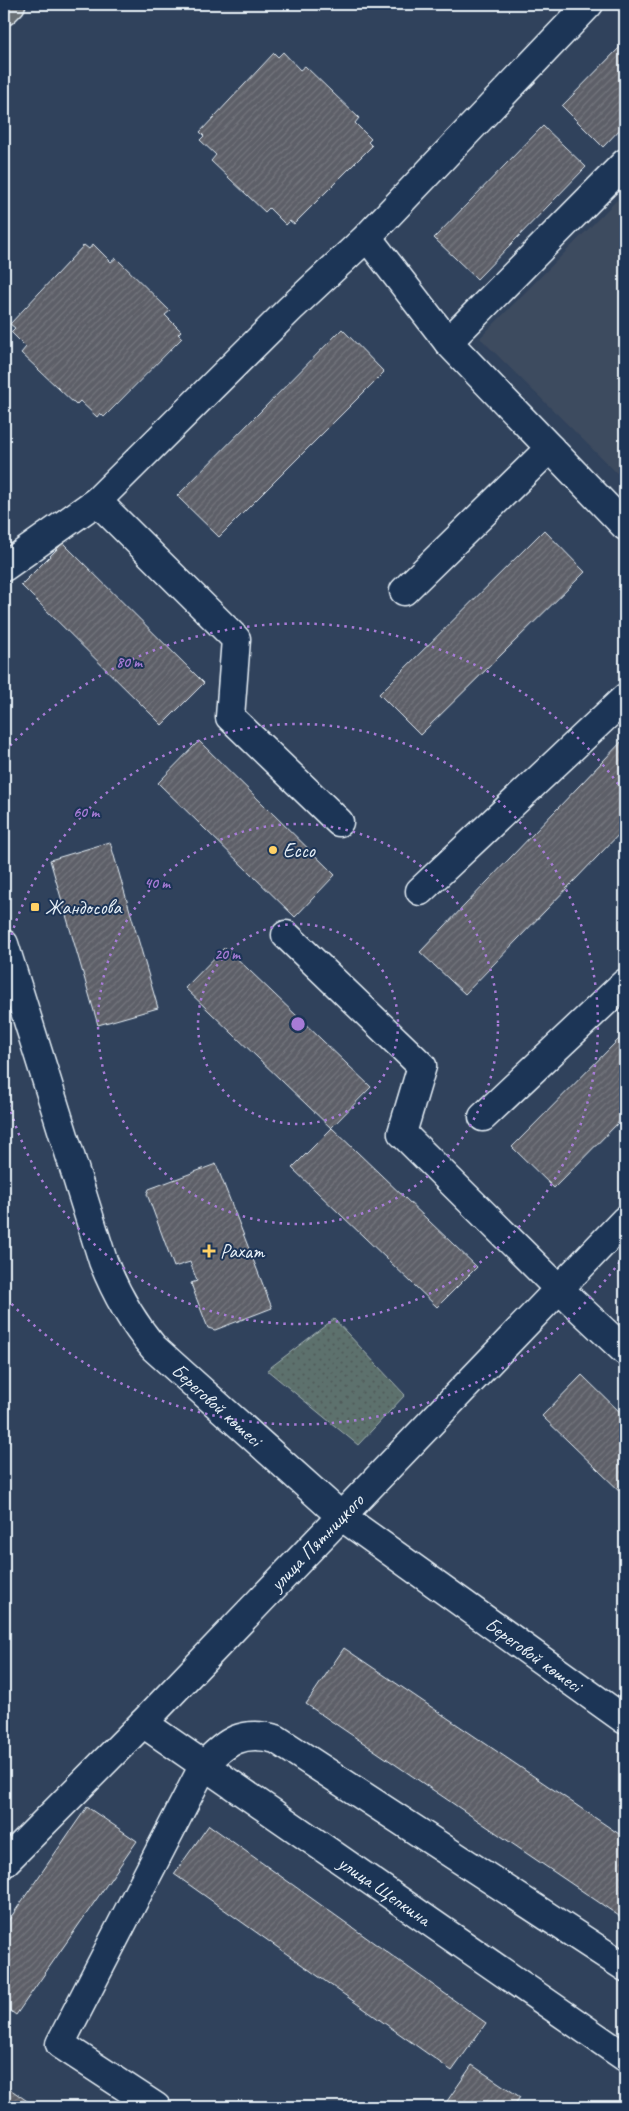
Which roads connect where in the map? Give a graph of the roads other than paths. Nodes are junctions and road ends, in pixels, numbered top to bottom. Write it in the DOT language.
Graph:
graph roads {
  1 [pos="11,4"];
  2 [pos="589,4"];
  3 [pos="4,11"];
  4 [pos="625,163"];
  5 [pos="367,237"];
  6 [pos="448,342"];
  7 [pos="550,448"];
  8 [pos="97,501"];
  9 [pos="625,526"];
  10 [pos="4,567"];
  11 [pos="404,591"];
  12 [pos="625,698"];
  13 [pos="339,822"];
  14 [pos="420,891"];
  15 [pos="286,935"];
  16 [pos="4,944"];
  17 [pos="625,983"];
  18 [pos="483,1117"];
  19 [pos="625,1220"];
  20 [pos="559,1289"];
  21 [pos="625,1351"];
  22 [pos="341,1516"];
  23 [pos="625,1720"];
  24 [pos="143,1723"];
  25 [pos="204,1765"];
  26 [pos="4,1863"];
  27 [pos="625,1967"];
  28 [pos="625,2057"];
  29 [pos="156,2107"];
  1 -- 3 [label="main road"];
  2 -- 5 [label="street"];
  4 -- 6 [label="street"];
  5 -- 6 [label="street"];
  5 -- 8 [label="street"];
  6 -- 7 [label="street"];
  7 -- 9 [label="street"];
  7 -- 11 [label="street"];
  8 -- 10 [label="street"];
  8 -- 13 [label="street"];
  12 -- 14 [label="street"];
  15 -- 20 [label="street"];
  16 -- 22 [label="street, Береговой көшесі"];
  17 -- 18 [label="street"];
  19 -- 20 [label="street, улица Пятницкого"];
  20 -- 21 [label="street"];
  20 -- 22 [label="street, улица Пятницкого"];
  22 -- 23 [label="street, Береговой көшесі"];
  22 -- 24 [label="street, улица Пятницкого"];
  24 -- 25 [label="street, улица Щепкина"];
  24 -- 26 [label="street, улица Пятницкого"];
  25 -- 27 [label="street"];
  25 -- 28 [label="street, улица Щепкина"];
  25 -- 29 [label="street"];
}
